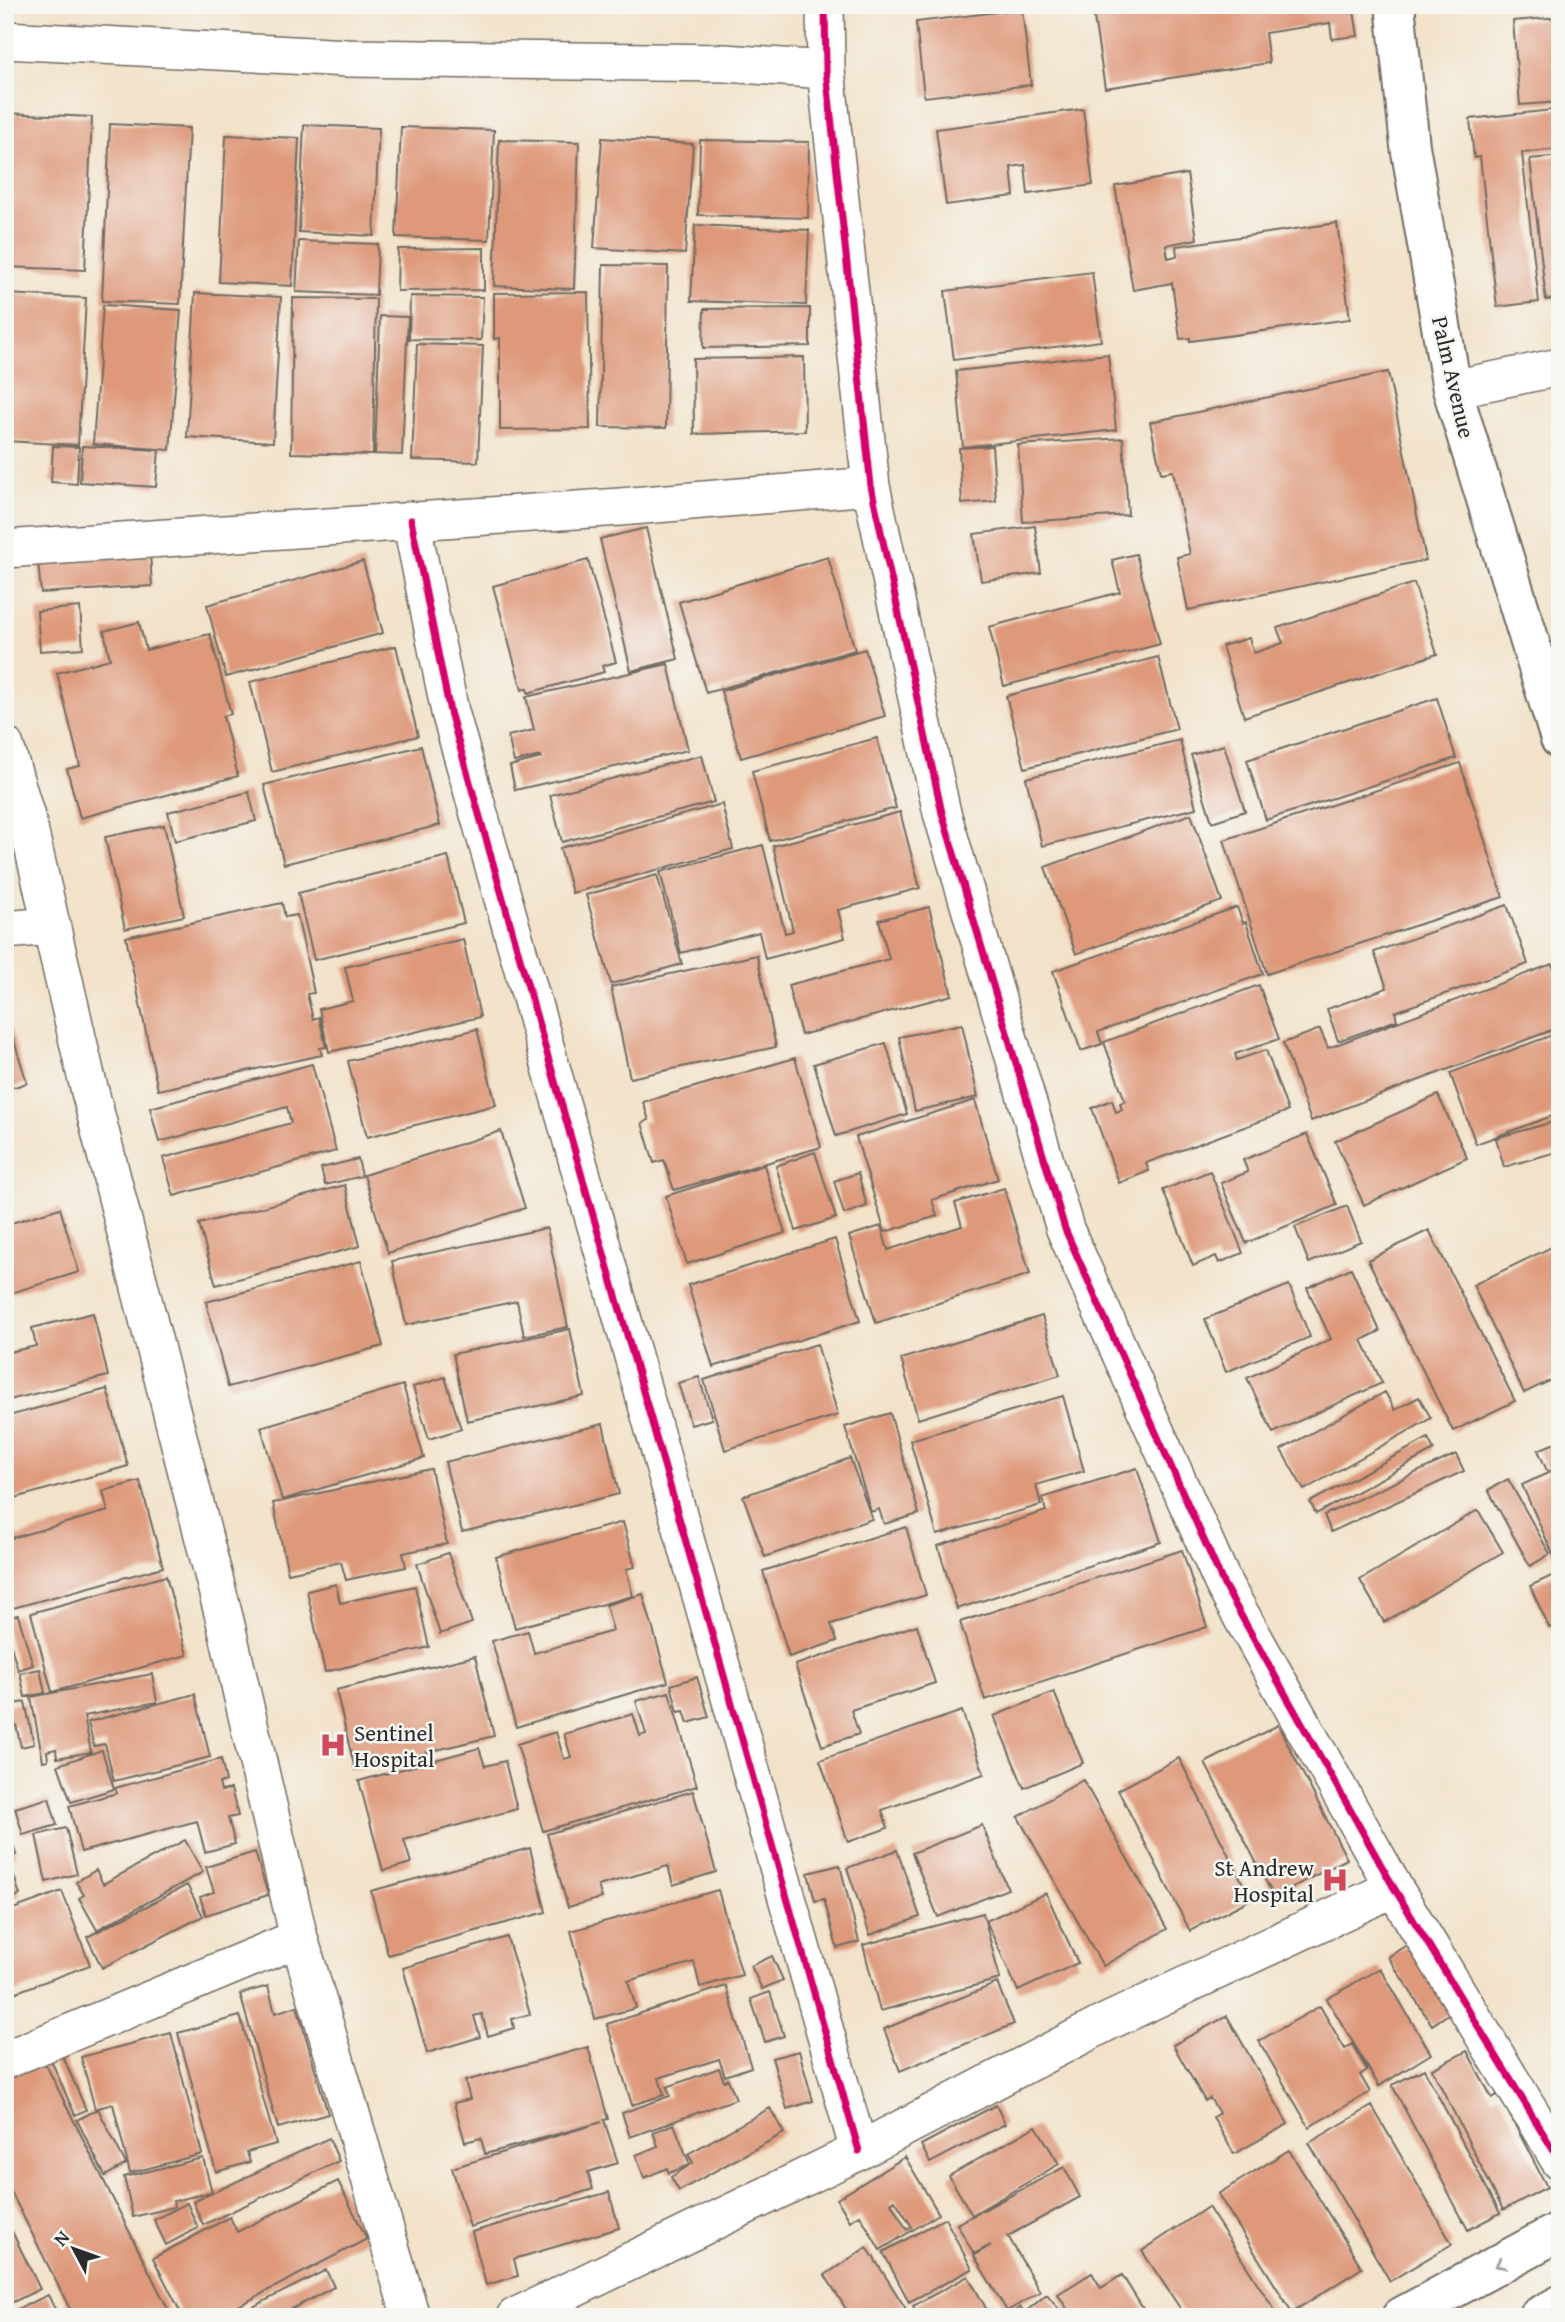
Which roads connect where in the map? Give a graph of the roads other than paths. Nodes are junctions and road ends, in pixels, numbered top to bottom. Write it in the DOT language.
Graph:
graph roads {
  1 [pos="825,5"];
  2 [pos="1395,5"];
  3 [pos="5,40"];
  4 [pos="826,70"];
  5 [pos="1560,367"];
  6 [pos="1452,389"];
  7 [pos="871,486"];
  8 [pos="411,520"];
  9 [pos="5,549"];
  10 [pos="1560,739"];
  11 [pos="5,746"];
  12 [pos="51,926"];
  13 [pos="5,930"];
  14 [pos="1394,1888"];
  15 [pos="299,1938"];
  16 [pos="5,2060"];
  17 [pos="859,2151"];
  18 [pos="1560,2161"];
  19 [pos="1560,2231"];
  20 [pos="1560,2305"];
  21 [pos="411,2317"];
  22 [pos="515,2317"];
  23 [pos="1401,2317"];
  24 [pos="1538,2317"];
  1 -- 4 [label="street"];
  2 -- 6 [label="street, Palm Avenue"];
  3 -- 4 [label="street"];
  4 -- 7 [label="street"];
  5 -- 6 [label="street"];
  6 -- 10 [label="street, Palm Avenue"];
  7 -- 8 [label="street"];
  7 -- 14 [label="street"];
  8 -- 9 [label="street"];
  8 -- 17 [label="street"];
  11 -- 12 [label="street"];
  12 -- 13 [label="street"];
  12 -- 15 [label="street"];
  14 -- 17 [label="street"];
  14 -- 18 [label="street"];
  15 -- 16 [label="street"];
  15 -- 21 [label="street"];
  17 -- 22 [label="street"];
  19 -- 23 [label="street, one-way"];
  20 -- 24 [label="street"];
}
